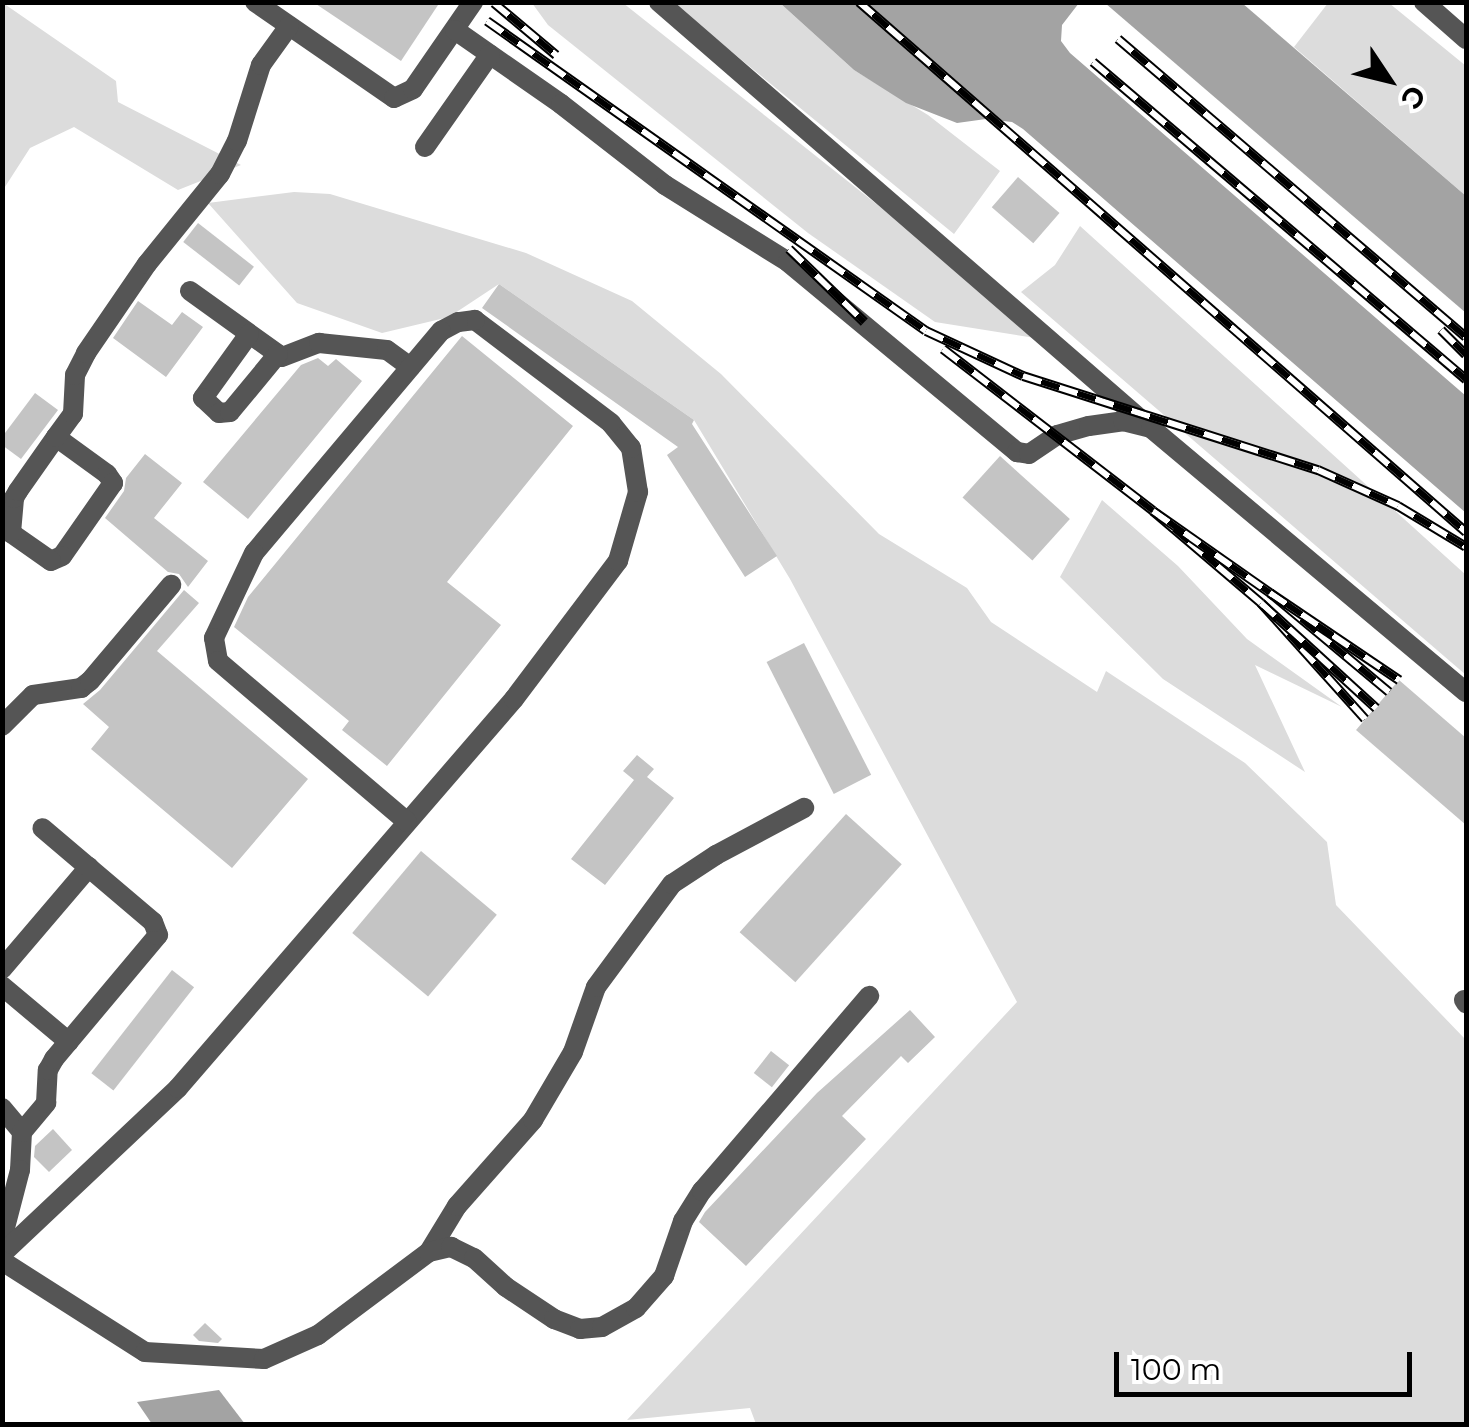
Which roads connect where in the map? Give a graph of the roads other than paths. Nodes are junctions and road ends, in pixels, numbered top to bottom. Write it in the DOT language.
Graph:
graph roads {
  1 [pos="255,2"];
  2 [pos="474,2"];
  3 [pos="659,2"];
  4 [pos="1424,2"];
  5 [pos="289,26"];
  6 [pos="455,30"];
  7 [pos="1466,39"];
  8 [pos="490,54"];
  9 [pos="426,147"];
  10 [pos="190,291"];
  11 [pos="249,334"];
  12 [pos="278,354"];
  13 [pos="410,367"];
  14 [pos="1151,428"];
  15 [pos="56,437"];
  16 [pos="171,585"];
  17 [pos="1466,692"];
  18 [pos="2,726"];
  19 [pos="804,808"];
  20 [pos="407,822"];
  21 [pos="42,828"];
  22 [pos="89,868"];
  23 [pos="2,969"];
  24 [pos="2,986"];
  25 [pos="869,996"];
  26 [pos="68,1042"];
  27 [pos="2,1108"];
  28 [pos="22,1132"];
  29 [pos="2,1240"];
  30 [pos="429,1252"];
  31 [pos="2,1257"];
  1 -- 5 [label="lane"];
  2 -- 6 [label="lane"];
  3 -- 14 [label="lane"];
  4 -- 7 [label="lane"];
  5 -- 6 [label="lane"];
  5 -- 15 [label="lane"];
  6 -- 8 [label="lane"];
  8 -- 9 [label="lane"];
  8 -- 14 [label="lane"];
  10 -- 11 [label="lane"];
  11 -- 12 [label="lane"];
  11 -- 12 [label="lane"];
  12 -- 13 [label="lane"];
  13 -- 20 [label="lane"];
  13 -- 20 [label="lane"];
  14 -- 17 [label="lane"];
  15 -- 15 [label="lane"];
  16 -- 18 [label="lane"];
  19 -- 30 [label="lane"];
  20 -- 31 [label="lane"];
  21 -- 22 [label="lane"];
  22 -- 23 [label="lane"];
  22 -- 26 [label="lane"];
  24 -- 26 [label="lane"];
  25 -- 30 [label="lane"];
  26 -- 28 [label="lane"];
  27 -- 28 [label="lane"];
  28 -- 29 [label="lane"];
  30 -- 31 [label="lane"];
}
